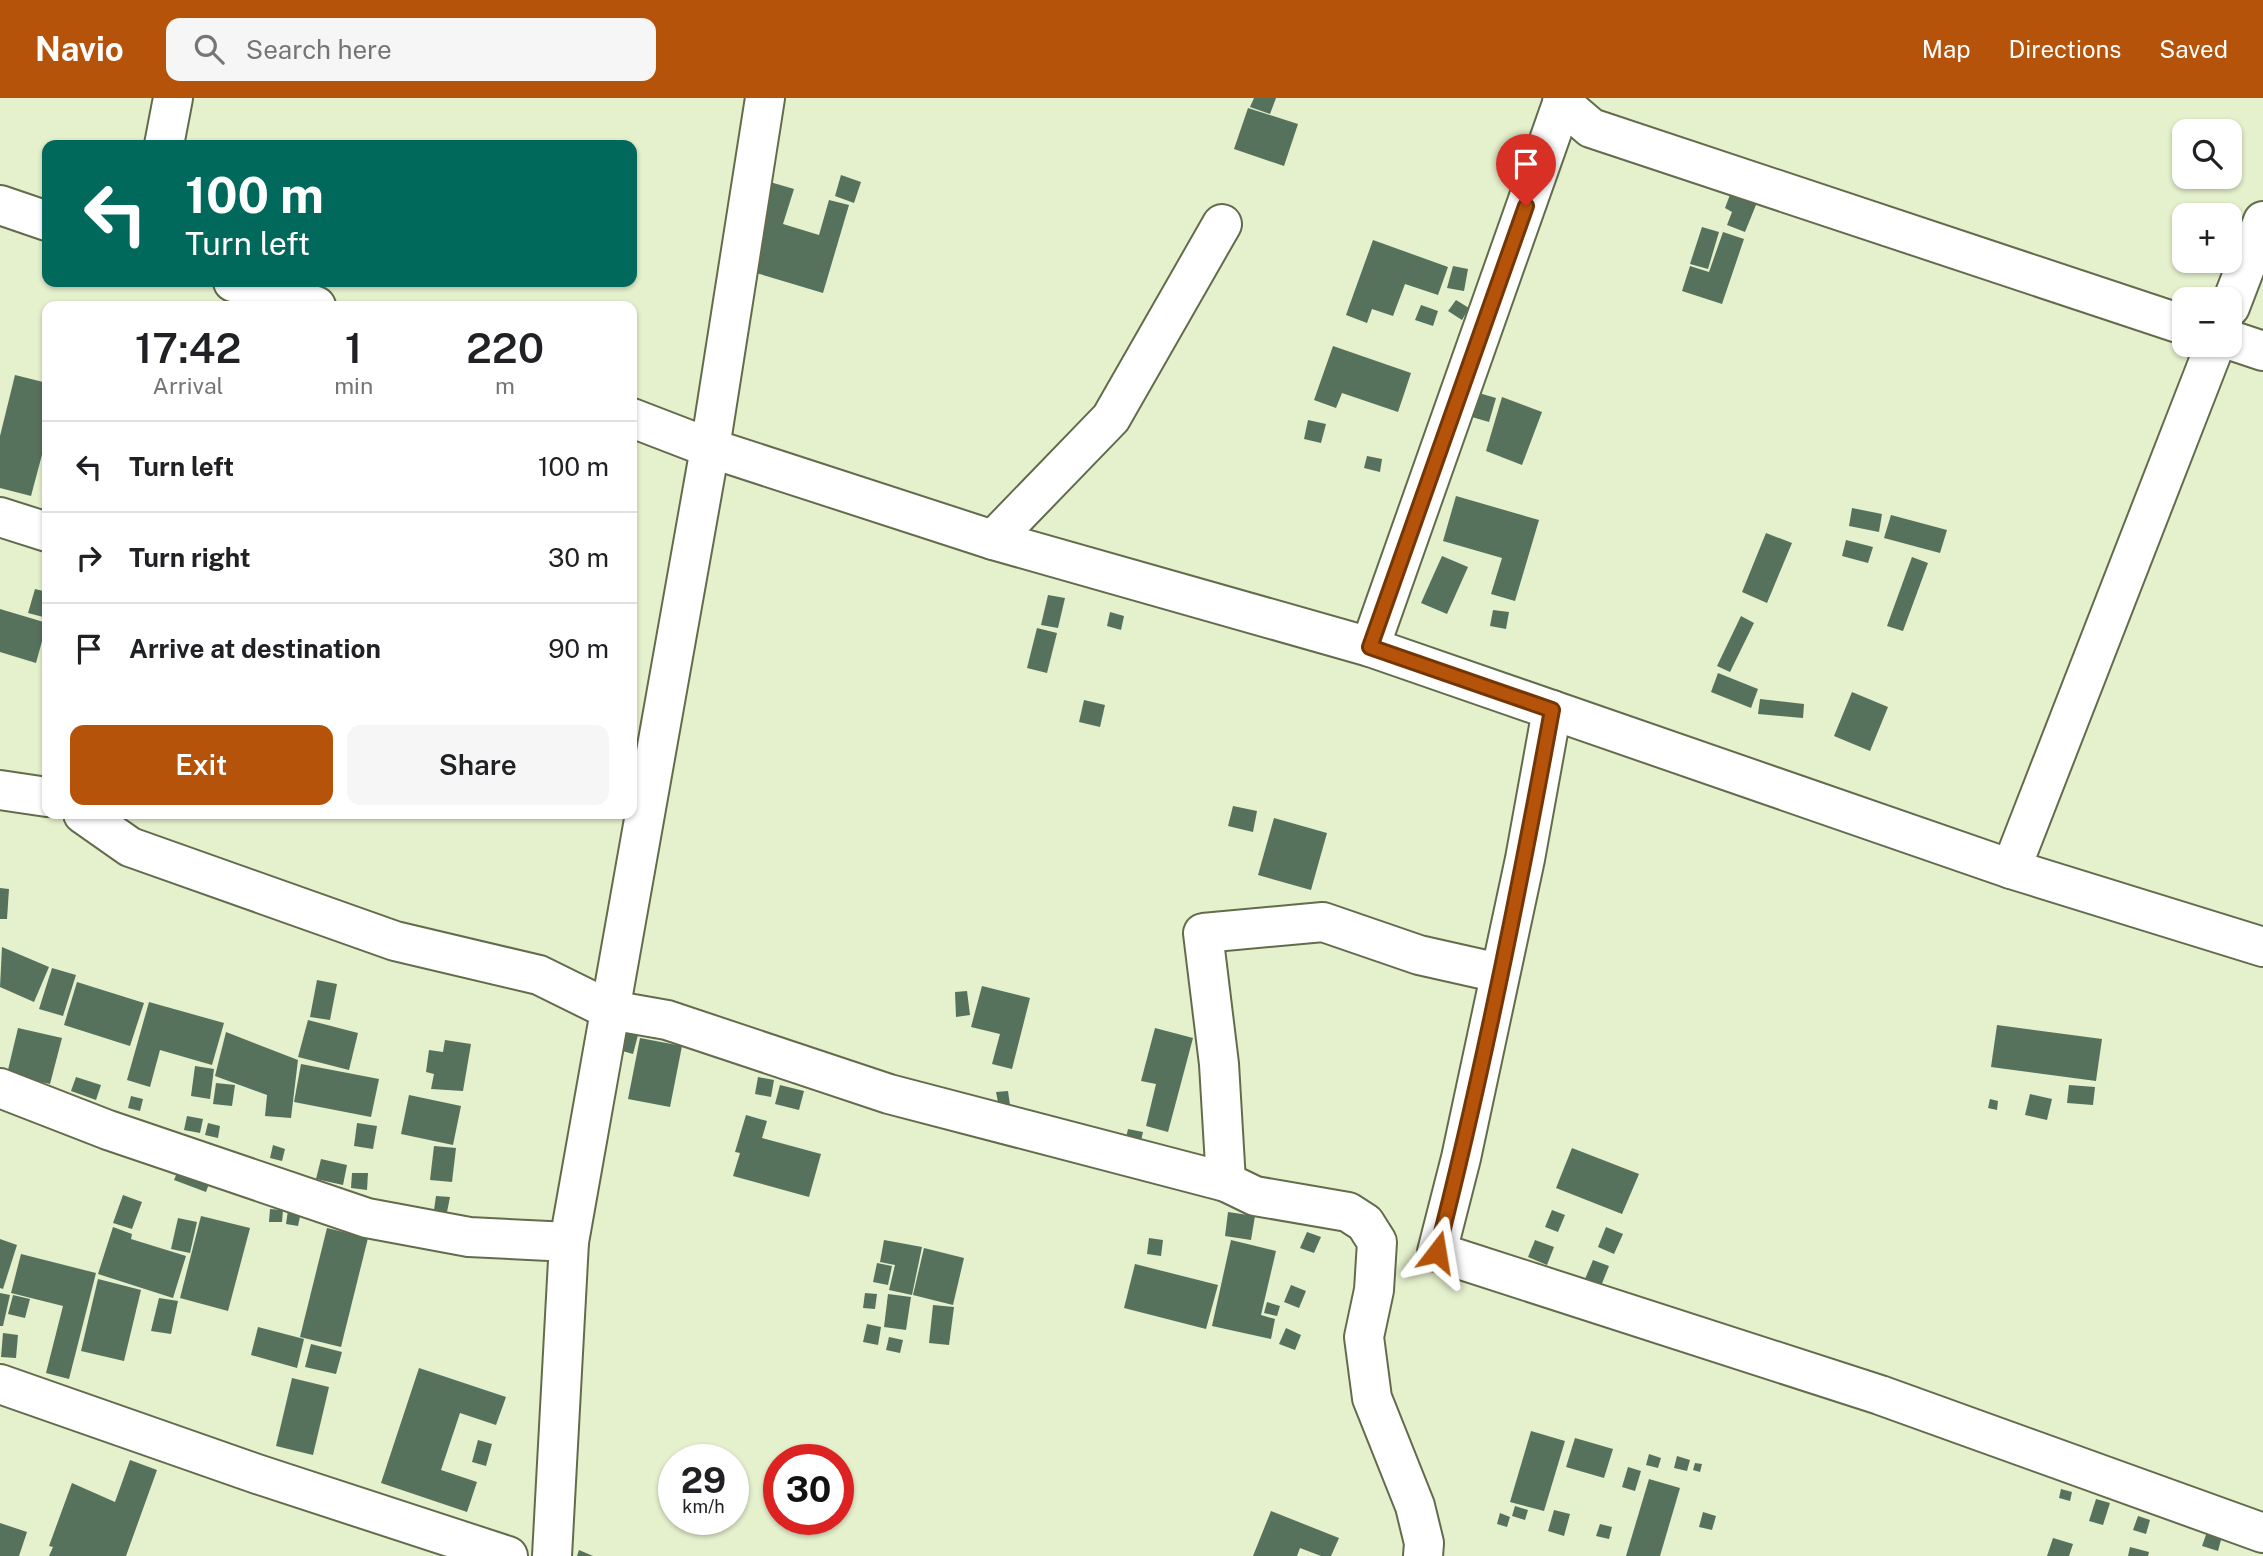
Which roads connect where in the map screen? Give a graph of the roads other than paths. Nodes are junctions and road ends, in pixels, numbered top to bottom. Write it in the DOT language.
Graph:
graph roads {
  1 [pos="173,98"];
  2 [pos="765,98"];
  3 [pos="1563,100"];
  4 [pos="165,140"];
  5 [pos="0,205"];
  6 [pos="42,220"];
  7 [pos="2263,221"];
  8 [pos="1222,224"];
  9 [pos="250,287"];
  10 [pos="2238,287"];
  11 [pos="299,301"];
  12 [pos="2172,320"];
  13 [pos="2242,344"];
  14 [pos="2263,351"];
  15 [pos="2210,357"];
  16 [pos="637,420"];
  17 [pos="710,449"];
  18 [pos="0,517"];
  19 [pos="42,530"];
  20 [pos="993,540"];
  21 [pos="1370,647"];
  22 [pos="1552,710"];
  23 [pos="0,790"];
  24 [pos="42,796"];
  25 [pos="90,819"];
  26 [pos="2011,869"];
  27 [pos="2263,947"];
  28 [pos="1499,972"];
  29 [pos="610,1010"];
  30 [pos="0,1088"];
  31 [pos="1226,1182"];
  32 [pos="569,1242"];
  33 [pos="0,1384"];
  34 [pos="2263,1533"];
  35 [pos="508,1556"];
  36 [pos="552,1556"];
  37 [pos="1423,1556"];
  1 -- 4 [label="street"];
  2 -- 17 [label="street"];
  3 -- 12 [label="street"];
  3 -- 21 [label="street"];
  5 -- 6 [label="street"];
  7 -- 10 [label="street"];
  8 -- 20 [label="street"];
  9 -- 11 [label="street"];
  13 -- 14 [label="street"];
  15 -- 26 [label="street"];
  16 -- 17 [label="street"];
  17 -- 20 [label="street"];
  17 -- 29 [label="street"];
  18 -- 19 [label="street"];
  20 -- 21 [label="street"];
  21 -- 22 [label="street"];
  22 -- 26 [label="street"];
  22 -- 28 [label="street"];
  23 -- 24 [label="street"];
  25 -- 29 [label="street"];
  26 -- 27 [label="street"];
  28 -- 31 [label="street"];
  28 -- 34 [label="street"];
  29 -- 31 [label="street"];
  29 -- 32 [label="street"];
  30 -- 32 [label="street"];
  31 -- 37 [label="street"];
  32 -- 36 [label="street"];
  33 -- 35 [label="street"];
}
